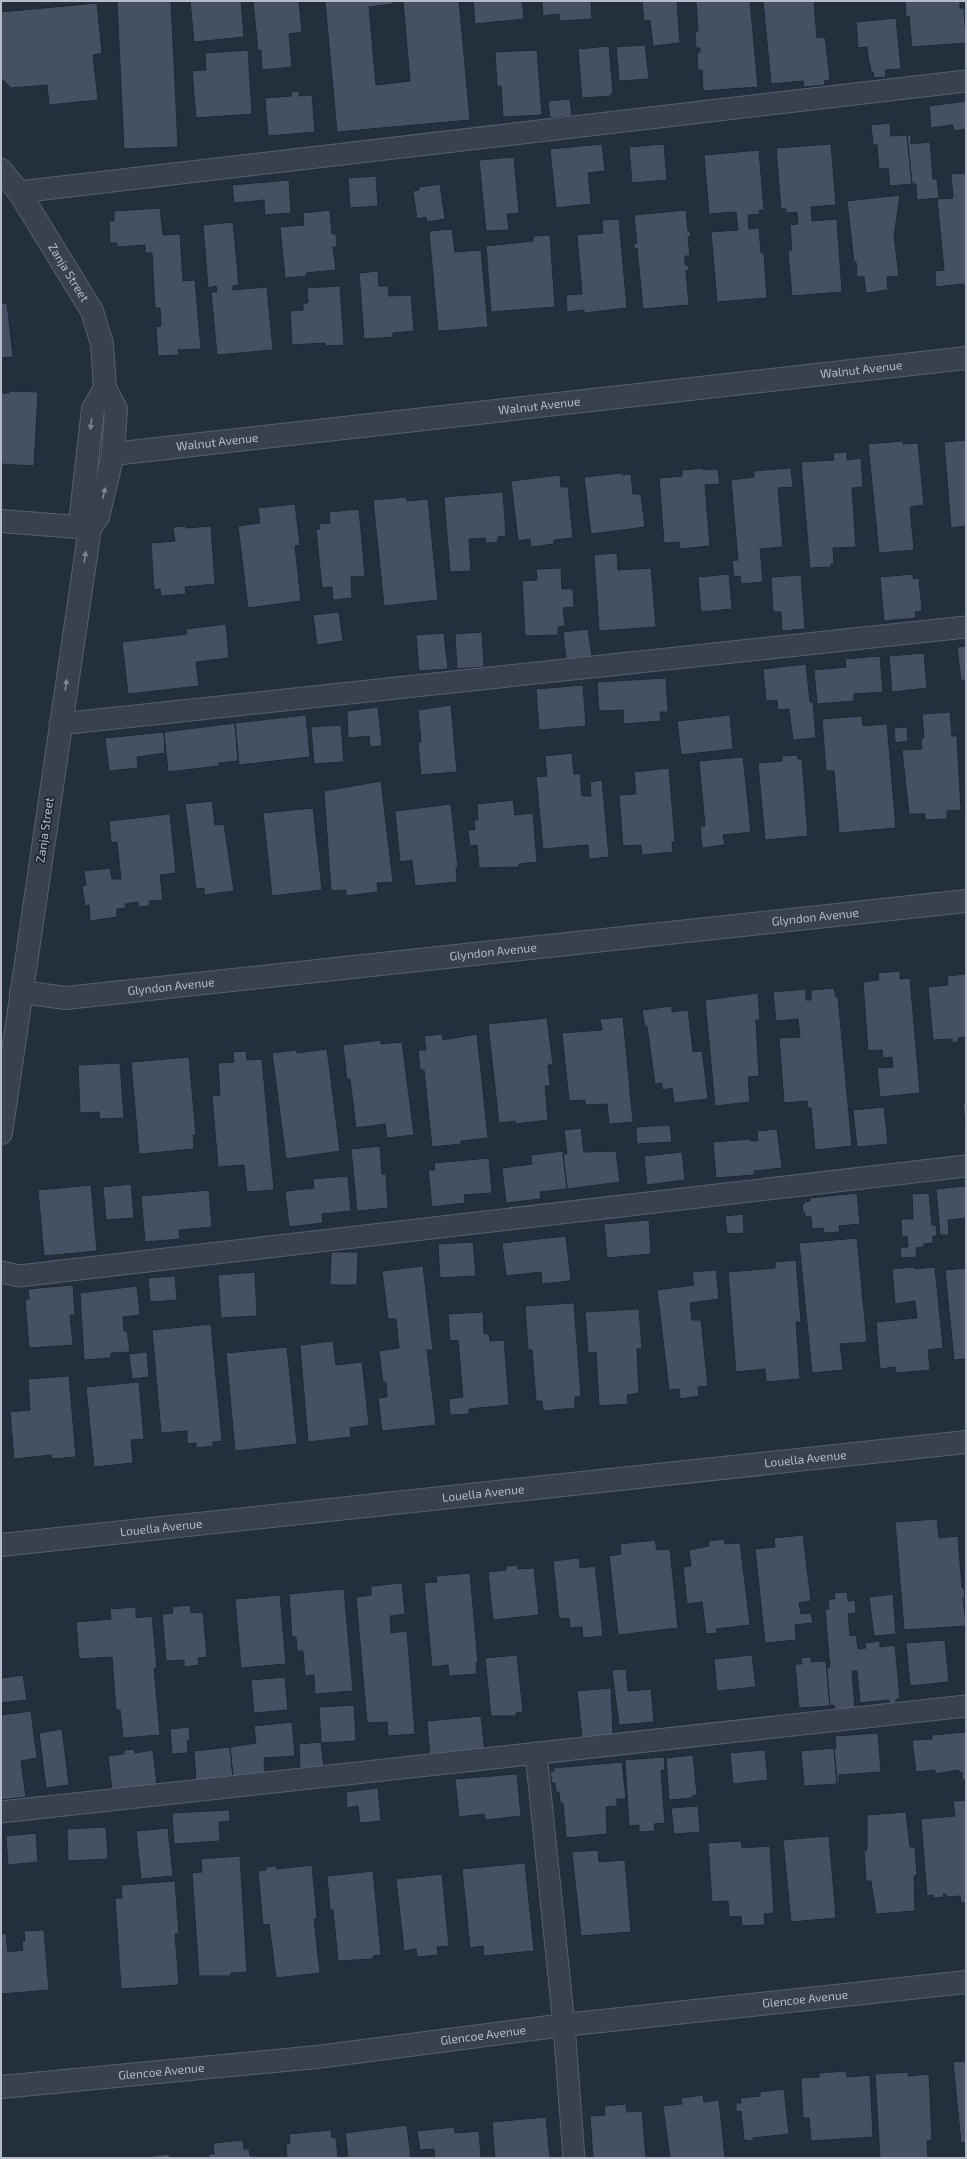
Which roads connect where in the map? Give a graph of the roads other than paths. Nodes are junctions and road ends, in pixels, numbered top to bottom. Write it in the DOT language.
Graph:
graph roads {
  1 [pos="966,81"];
  2 [pos="1,170"];
  3 [pos="19,192"];
  4 [pos="966,358"];
  5 [pos="105,388"];
  6 [pos="113,454"];
  7 [pos="1,521"];
  8 [pos="90,528"];
  9 [pos="966,627"];
  10 [pos="60,724"];
  11 [pos="966,901"];
  12 [pos="21,992"];
  13 [pos="1,1133"];
  14 [pos="966,1166"];
  15 [pos="1,1272"];
  16 [pos="966,1442"];
  17 [pos="1,1545"];
  18 [pos="966,1706"];
  19 [pos="536,1753"];
  20 [pos="1,1812"];
  21 [pos="966,1982"];
  22 [pos="564,2025"];
  23 [pos="1,2087"];
  24 [pos="574,2158"];
  1 -- 3 [label="lane"];
  2 -- 3 [label="street, Zanja Street"];
  3 -- 5 [label="street, Zanja Street"];
  4 -- 6 [label="street, Walnut Avenue"];
  5 -- 6 [label="street, Zanja Street"];
  5 -- 8 [label="street, one-way"];
  8 -- 6 [label="street, Zanja Street, one-way"];
  7 -- 8 [label="street"];
  10 -- 8 [label="street, Zanja Street, one-way"];
  9 -- 10 [label="lane"];
  10 -- 12 [label="street, Zanja Street"];
  11 -- 12 [label="street, Glyndon Avenue"];
  12 -- 13 [label="street, Zanja Street"];
  14 -- 15 [label="lane"];
  16 -- 17 [label="street, Louella Avenue"];
  18 -- 19 [label="lane"];
  19 -- 20 [label="lane"];
  19 -- 22 [label="lane"];
  21 -- 22 [label="street, Glencoe Avenue"];
  22 -- 23 [label="street, Glencoe Avenue"];
  22 -- 24 [label="lane"];
}
